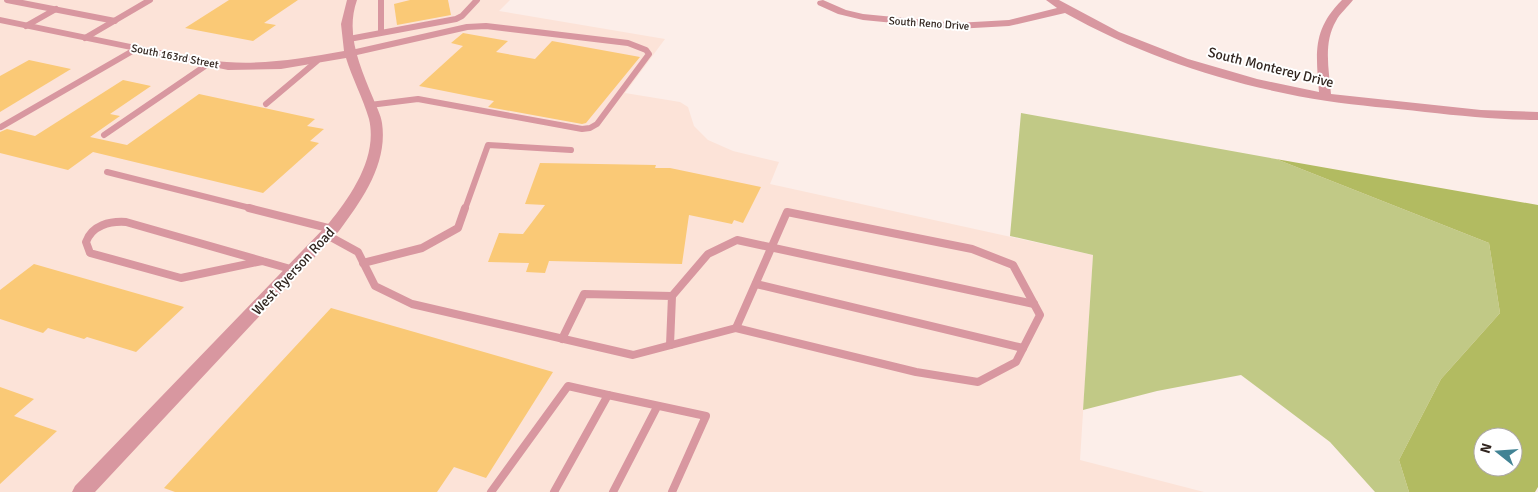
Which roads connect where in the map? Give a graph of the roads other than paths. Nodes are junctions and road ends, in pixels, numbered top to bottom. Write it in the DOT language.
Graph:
graph roads {
  1 [pos="8,0"];
  2 [pos="150,0"];
  3 [pos="352,0"];
  4 [pos="381,0"];
  5 [pos="477,0"];
  6 [pos="1051,0"];
  7 [pos="1348,0"];
  8 [pos="822,3"];
  9 [pos="56,9"];
  10 [pos="1067,9"];
  11 [pos="1,21"];
  12 [pos="115,21"];
  13 [pos="26,26"];
  14 [pos="382,32"];
  15 [pos="85,38"];
  16 [pos="350,46"];
  17 [pos="136,49"];
  18 [pos="317,61"];
  19 [pos="208,64"];
  20 [pos="1325,97"];
  21 [pos="266,104"];
  22 [pos="370,105"];
  23 [pos="1538,116"];
  24 [pos="1,127"];
  25 [pos="104,135"];
  26 [pos="570,150"];
  27 [pos="107,172"];
  28 [pos="329,232"];
  29 [pos="772,247"];
  30 [pos="262,261"];
  31 [pos="363,262"];
  32 [pos="294,270"];
  33 [pos="756,284"];
  34 [pos="672,296"];
  35 [pos="1034,304"];
  36 [pos="736,328"];
  37 [pos="562,339"];
  38 [pos="670,345"];
  39 [pos="1023,348"];
  40 [pos="608,395"];
  41 [pos="657,407"];
  42 [pos="86,491"];
  43 [pos="491,492"];
  44 [pos="554,492"];
  45 [pos="613,492"];
  46 [pos="672,492"];
  1 -- 9 [label="lane"];
  2 -- 12 [label="lane"];
  3 -- 16 [label="street, West Ryerson Road"];
  4 -- 14 [label="lane"];
  5 -- 14 [label="lane"];
  6 -- 10 [label="street, South Monterey Drive"];
  7 -- 20 [label="street"];
  8 -- 10 [label="street, South Reno Drive"];
  9 -- 12 [label="lane"];
  9 -- 13 [label="lane"];
  10 -- 20 [label="street, South Monterey Drive"];
  11 -- 13 [label="street, South 163rd Street"];
  12 -- 15 [label="lane"];
  13 -- 15 [label="street, South 163rd Street"];
  14 -- 16 [label="lane"];
  15 -- 17 [label="street, South 163rd Street"];
  16 -- 18 [label="street, South 163rd Street"];
  16 -- 22 [label="street, West Ryerson Road"];
  16 -- 22 [label="lane"];
  17 -- 19 [label="street, South 163rd Street"];
  17 -- 24 [label="lane"];
  18 -- 19 [label="street, South 163rd Street"];
  18 -- 21 [label="lane"];
  19 -- 25 [label="lane"];
  20 -- 23 [label="street, South Monterey Drive"];
  22 -- 28 [label="street, West Ryerson Road"];
  26 -- 31 [label="lane"];
  27 -- 28 [label="lane"];
  28 -- 31 [label="lane"];
  28 -- 32 [label="street, West Ryerson Road"];
  29 -- 33 [label="lane"];
  29 -- 34 [label="lane"];
  29 -- 35 [label="lane"];
  29 -- 35 [label="lane"];
  30 -- 30 [label="lane"];
  30 -- 32 [label="lane"];
  31 -- 37 [label="lane"];
  32 -- 42 [label="street, West Ryerson Road"];
  33 -- 36 [label="lane"];
  33 -- 39 [label="lane"];
  34 -- 37 [label="lane"];
  34 -- 38 [label="lane"];
  35 -- 39 [label="lane"];
  36 -- 38 [label="lane"];
  36 -- 39 [label="lane"];
  37 -- 38 [label="lane"];
  40 -- 41 [label="lane"];
  40 -- 43 [label="lane"];
  40 -- 44 [label="lane"];
  41 -- 45 [label="lane"];
  41 -- 46 [label="lane"];
}
